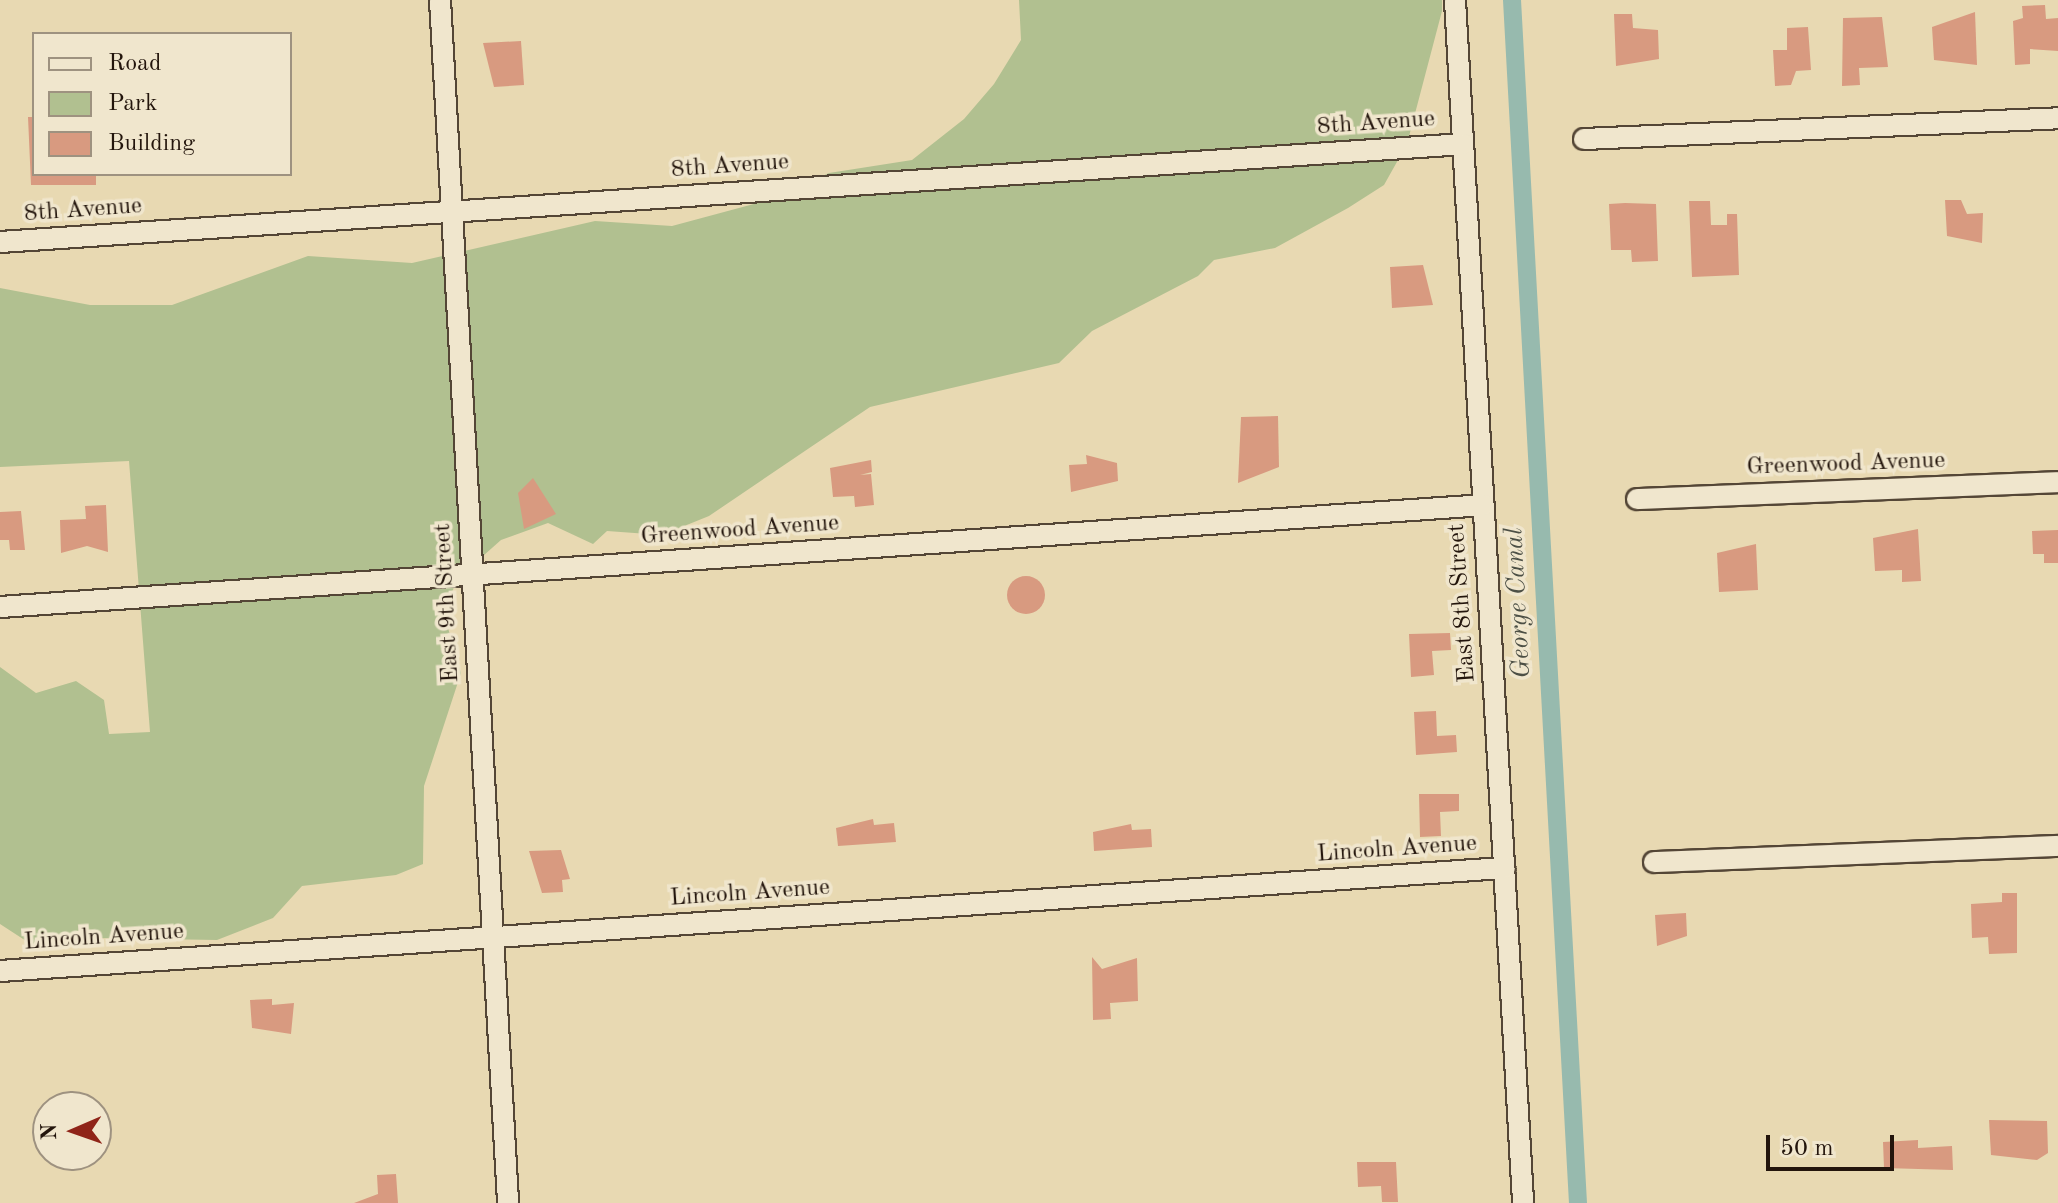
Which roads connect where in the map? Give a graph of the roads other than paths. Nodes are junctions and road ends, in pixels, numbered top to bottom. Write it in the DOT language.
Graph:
graph roads {
  1 [pos="440,0"];
  2 [pos="1455,0"];
  3 [pos="2058,118"];
  4 [pos="1584,139"];
  5 [pos="1463,144"];
  6 [pos="452,212"];
  7 [pos="0,242"];
  8 [pos="2058,482"];
  9 [pos="1637,499"];
  10 [pos="1483,505"];
  11 [pos="473,575"];
  12 [pos="0,607"];
  13 [pos="2058,846"];
  14 [pos="1654,862"];
  15 [pos="1504,868"];
  16 [pos="494,938"];
  17 [pos="0,971"];
  18 [pos="508,1203"];
  19 [pos="1523,1203"];
  1 -- 6 [label="street, East 9th Street"];
  2 -- 5 [label="street, East 8th Street"];
  3 -- 4 [label="street"];
  5 -- 6 [label="street, 8th Avenue"];
  5 -- 10 [label="street, East 8th Street"];
  6 -- 7 [label="street, 8th Avenue"];
  6 -- 11 [label="street, East 9th Street"];
  8 -- 9 [label="street, Greenwood Avenue"];
  10 -- 11 [label="street, Greenwood Avenue"];
  10 -- 15 [label="street, East 8th Street"];
  11 -- 12 [label="street, Greenwood Avenue"];
  11 -- 16 [label="street, East 9th Street"];
  13 -- 14 [label="street"];
  15 -- 16 [label="street, Lincoln Avenue"];
  15 -- 19 [label="street, East 8th Street"];
  16 -- 17 [label="street, Lincoln Avenue"];
  16 -- 18 [label="street, East 9th Street"];
}
